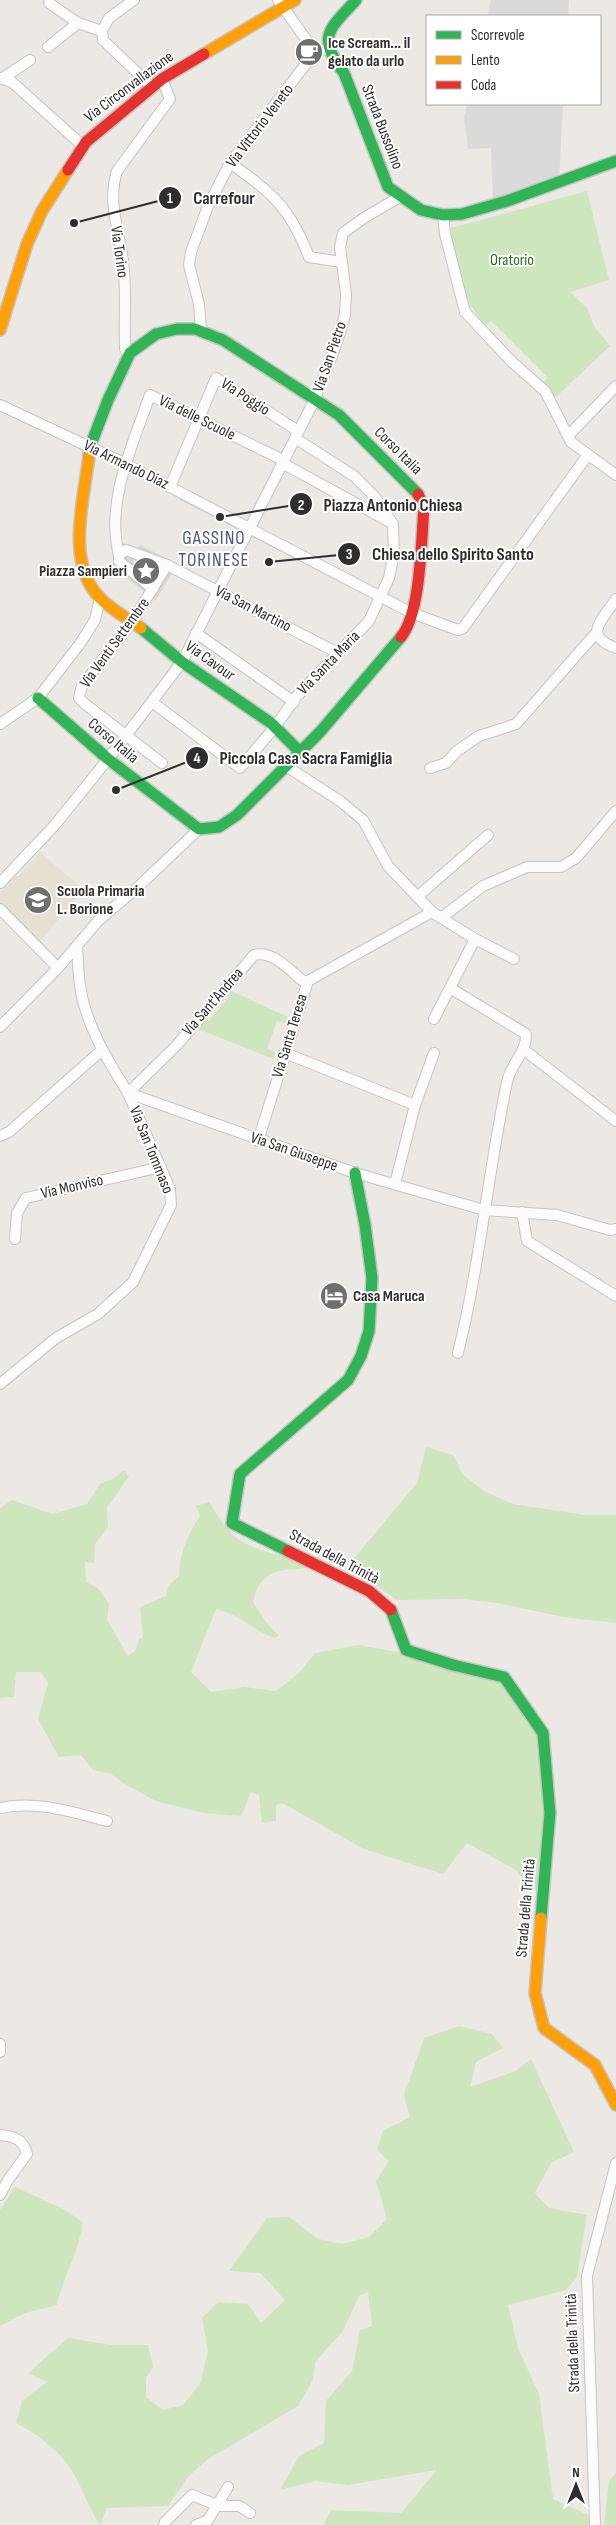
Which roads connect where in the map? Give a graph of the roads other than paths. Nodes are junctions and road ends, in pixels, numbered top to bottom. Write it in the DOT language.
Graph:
graph roads {
  1 [pos="134,0"];
  2 [pos="295,0"];
  3 [pos="356,0"];
  4 [pos="49,3"];
  5 [pos="281,3"];
  6 [pos="78,23"];
  7 [pos="102,31"];
  8 [pos="48,47"];
  9 [pos="329,48"];
  10 [pos="316,52"];
  11 [pos="30,60"];
  12 [pos="1,78"];
  13 [pos="162,79"];
  14 [pos="152,86"];
  15 [pos="82,146"];
  16 [pos="616,161"];
  17 [pos="230,163"];
  18 [pos="401,196"];
  19 [pos="443,215"];
  20 [pos="342,262"];
  21 [pos="0,330"];
  22 [pos="201,331"];
  23 [pos="130,353"];
  24 [pos="616,386"];
  25 [pos="314,401"];
  26 [pos="0,405"];
  27 [pos="200,418"];
  28 [pos="296,434"];
  29 [pos="568,436"];
  30 [pos="90,447"];
  31 [pos="587,456"];
  32 [pos="282,462"];
  33 [pos="126,464"];
  34 [pos="616,475"];
  35 [pos="170,487"];
  36 [pos="393,524"];
  37 [pos="250,528"];
  38 [pos="119,555"];
  39 [pos="168,565"];
  40 [pos="154,589"];
  41 [pos="218,591"];
  42 [pos="380,597"];
  43 [pos="100,598"];
  44 [pos="616,599"];
  45 [pos="412,613"];
  46 [pos="132,622"];
  47 [pos="196,633"];
  48 [pos="596,633"];
  49 [pos="616,648"];
  50 [pos="338,653"];
  51 [pos="182,662"];
  52 [pos="38,698"];
  53 [pos="152,702"];
  54 [pos="294,702"];
  55 [pos="0,724"];
  56 [pos="274,728"];
  57 [pos="125,737"];
  58 [pos="300,752"];
  59 [pos="108,759"];
  60 [pos="162,763"];
  61 [pos="286,766"];
  62 [pos="430,768"];
  63 [pos="616,811"];
  64 [pos="199,829"];
  65 [pos="488,835"];
  66 [pos="0,883"];
  67 [pos="417,897"];
  68 [pos="0,909"];
  69 [pos="432,912"];
  70 [pos="441,918"];
  71 [pos="475,939"];
  72 [pos="77,947"];
  73 [pos="514,960"];
  74 [pos="58,968"];
  75 [pos="308,981"];
  76 [pos="450,988"];
  77 [pos="434,1019"];
  78 [pos="0,1027"];
  79 [pos="523,1049"];
  80 [pos="102,1050"];
  81 [pos="285,1054"];
  82 [pos="434,1054"];
  83 [pos="128,1094"];
  84 [pos="415,1106"];
  85 [pos="616,1121"];
  86 [pos="4,1134"];
  87 [pos="258,1141"];
  88 [pos="161,1167"];
  89 [pos="355,1173"];
  90 [pos="395,1184"];
  91 [pos="484,1210"];
  92 [pos="522,1212"];
  93 [pos="616,1229"];
  94 [pos="14,1239"];
  95 [pos="616,1296"];
  96 [pos="458,1353"];
  97 [pos="0,1384"];
  98 [pos="0,1808"];
  99 [pos="107,1821"];
  100 [pos="0,2044"];
  101 [pos="0,2052"];
  102 [pos="616,2105"];
  103 [pos="0,2135"];
  104 [pos="616,2163"];
  105 [pos="0,2196"];
  106 [pos="228,2487"];
  107 [pos="216,2504"];
  108 [pos="250,2513"];
  109 [pos="164,2525"];
  110 [pos="196,2525"];
  111 [pos="595,2525"];
  1 -- 7 [label="street"];
  2 -- 5 [label="street, Via Circonvallazione"];
  3 -- 9 [label="street"];
  4 -- 6 [label="street"];
  5 -- 10 [label="street"];
  5 -- 13 [label="street, Via Circonvallazione"];
  6 -- 7 [label="street"];
  6 -- 8 [label="street"];
  7 -- 14 [label="street"];
  9 -- 10 [label="street"];
  9 -- 18 [label="street, Strada Bussolino"];
  10 -- 17 [label="street, Via Vittorio Veneto"];
  11 -- 12 [label="street"];
  12 -- 15 [label="street"];
  13 -- 14 [label="street, Via Circonvallazione"];
  13 -- 23 [label="street, Via Torino"];
  14 -- 15 [label="street, Via Circonvallazione"];
  15 -- 21 [label="street, Via Circonvallazione"];
  16 -- 19 [label="street, Strada Bussolino"];
  17 -- 20 [label="street"];
  17 -- 22 [label="street, Via Vittorio Veneto"];
  18 -- 19 [label="street, Strada Bussolino"];
  18 -- 20 [label="street, Via San Pietro"];
  19 -- 29 [label="street"];
  20 -- 25 [label="street, Via San Pietro"];
  22 -- 23 [label="street, Corso Italia"];
  22 -- 25 [label="street, Corso Italia"];
  23 -- 30 [label="street, Corso Italia"];
  24 -- 29 [label="street"];
  25 -- 28 [label="street, Via San Pietro"];
  25 -- 45 [label="street, Corso Italia"];
  26 -- 30 [label="street, Via Armando Diaz"];
  27 -- 28 [label="street, Via Poggio"];
  27 -- 32 [label="street, Via delle Scuole"];
  27 -- 33 [label="street, Via delle Scuole"];
  27 -- 35 [label="street, Via Poggio"];
  28 -- 32 [label="street, Via San Pietro"];
  28 -- 36 [label="street"];
  29 -- 31 [label="street"];
  30 -- 33 [label="street, Via Armando Diaz"];
  30 -- 43 [label="street, Corso Italia"];
  31 -- 34 [label="street"];
  31 -- 45 [label="street, Via Armando Diaz"];
  32 -- 36 [label="street, Via delle Scuole"];
  32 -- 37 [label="street, Via San Pietro"];
  33 -- 35 [label="street, Via Armando Diaz"];
  33 -- 38 [label="street"];
  35 -- 37 [label="street, Via Armando Diaz"];
  36 -- 42 [label="street, Via Santa Maria"];
  37 -- 41 [label="street, Via San Pietro"];
  37 -- 42 [label="street, Via Armando Diaz"];
  38 -- 39 [label="street"];
  38 -- 40 [label="street"];
  39 -- 40 [label="street"];
  39 -- 41 [label="street, Via San Martino"];
  40 -- 46 [label="street, Via Venti Settembre"];
  41 -- 47 [label="street, Via San Pietro"];
  41 -- 50 [label="street, Via San Martino"];
  42 -- 45 [label="street, Via Armando Diaz"];
  42 -- 50 [label="street, Via Santa Maria"];
  43 -- 46 [label="street, Via Cavour"];
  43 -- 52 [label="street"];
  44 -- 48 [label="street"];
  45 -- 58 [label="street, Corso Italia"];
  46 -- 51 [label="street, Via Cavour"];
  46 -- 57 [label="street, Via Venti Settembre"];
  47 -- 51 [label="street, Via San Pietro"];
  47 -- 54 [label="street"];
  48 -- 49 [label="street"];
  48 -- 62 [label="street"];
  50 -- 54 [label="street, Via Santa Maria"];
  51 -- 53 [label="street, Via San Pietro"];
  51 -- 56 [label="street, Via Cavour"];
  52 -- 55 [label="street"];
  52 -- 59 [label="street, Corso Italia"];
  53 -- 56 [label="street, Via Santa Maria"];
  53 -- 57 [label="street, Via San Pietro"];
  54 -- 56 [label="street, Via Santa Maria"];
  56 -- 58 [label="street, Via Cavour"];
  57 -- 59 [label="street, Via San Pietro"];
  57 -- 60 [label="street"];
  58 -- 61 [label="street, Corso Italia"];
  59 -- 64 [label="street, Corso Italia"];
  59 -- 66 [label="street, Via San Pietro"];
  61 -- 64 [label="street, Corso Italia"];
  61 -- 67 [label="street"];
  63 -- 70 [label="street"];
  64 -- 72 [label="street"];
  65 -- 67 [label="street"];
  67 -- 69 [label="street"];
  68 -- 74 [label="street"];
  69 -- 70 [label="street"];
  69 -- 75 [label="street, Via Santa Teresa"];
  70 -- 71 [label="street"];
  71 -- 73 [label="street"];
  71 -- 76 [label="street"];
  72 -- 74 [label="street"];
  72 -- 80 [label="street"];
  74 -- 78 [label="street"];
  75 -- 81 [label="street, Via Santa Teresa"];
  75 -- 83 [label="street, Via Sant'Andrea"];
  76 -- 77 [label="street"];
  76 -- 79 [label="street"];
  79 -- 85 [label="street"];
  79 -- 91 [label="street"];
  80 -- 83 [label="street"];
  80 -- 86 [label="street"];
  81 -- 84 [label="street"];
  81 -- 87 [label="street, Via Santa Teresa"];
  82 -- 84 [label="street"];
  83 -- 87 [label="street, Via San Giuseppe"];
  83 -- 88 [label="street, Via San Tommaso"];
  84 -- 90 [label="street"];
  87 -- 89 [label="street, Via San Giuseppe"];
  88 -- 94 [label="street, Via Monviso"];
  88 -- 97 [label="street, Via San Tommaso"];
  89 -- 90 [label="street, Via San Giuseppe"];
  89 -- 102 [label="street, Strada della Trinità"];
  90 -- 91 [label="street, Via San Giuseppe"];
  91 -- 92 [label="street, Via San Giuseppe"];
  91 -- 96 [label="street"];
  92 -- 93 [label="street, Via San Giuseppe"];
  92 -- 95 [label="street"];
  98 -- 99 [label="street"];
  100 -- 101 [label="street"];
  103 -- 105 [label="street"];
  104 -- 111 [label="street, Strada della Trinità"];
  106 -- 107 [label="street"];
  107 -- 108 [label="street"];
  107 -- 109 [label="street"];
  107 -- 110 [label="street"];
}
